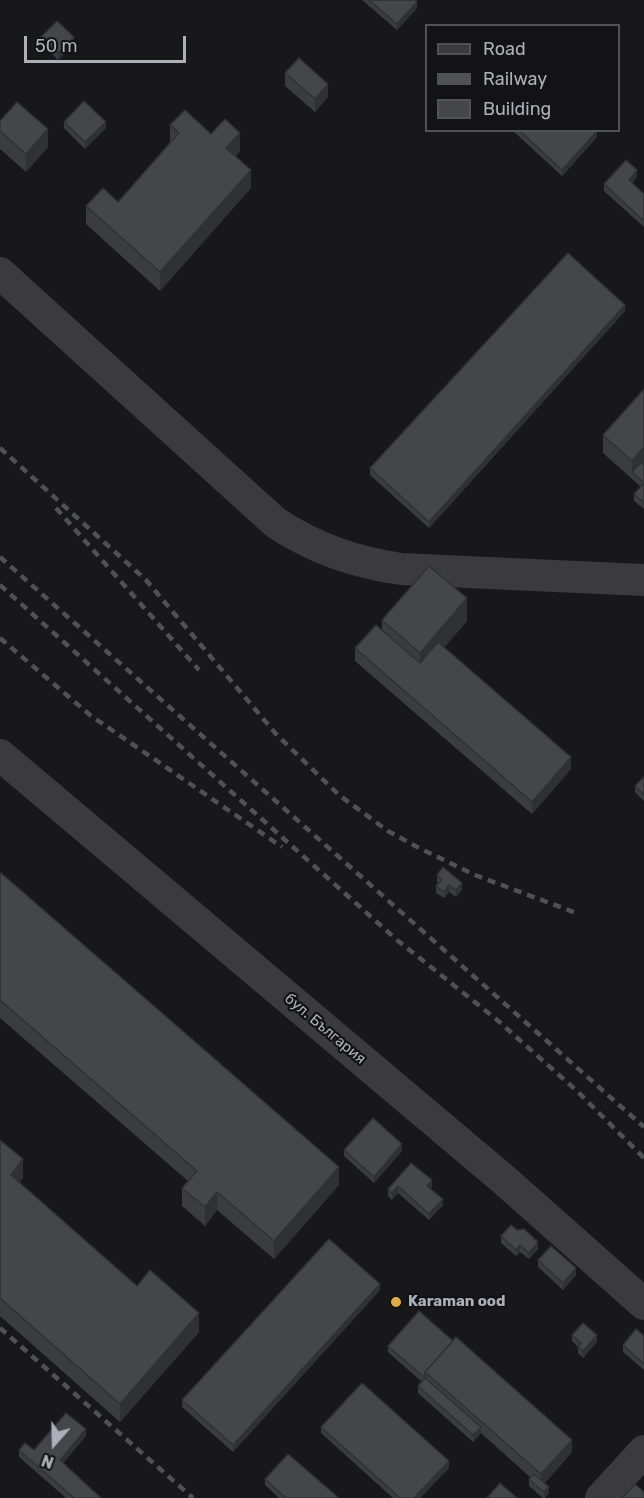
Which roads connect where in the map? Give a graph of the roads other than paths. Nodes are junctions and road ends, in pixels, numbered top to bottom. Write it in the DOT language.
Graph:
graph roads {
  1 [pos="0,273"];
  2 [pos="644,580"];
  3 [pos="1,756"];
  4 [pos="644,1304"];
  5 [pos="644,1451"];
  6 [pos="601,1498"];
  1 -- 2 [label="street"];
  3 -- 4 [label="street, бул. България"];
  5 -- 6 [label="street"];
}
